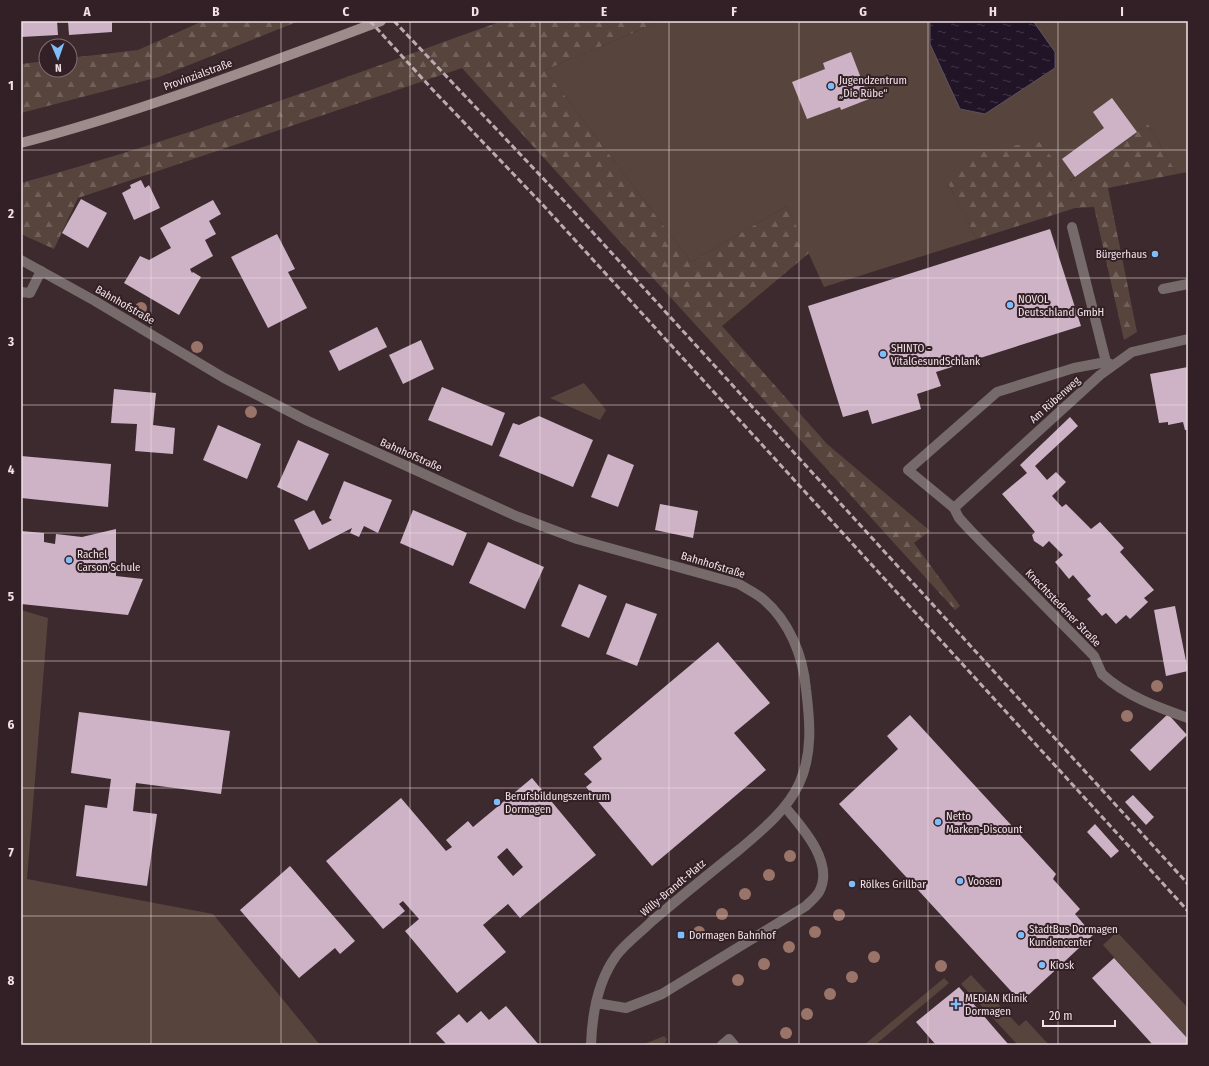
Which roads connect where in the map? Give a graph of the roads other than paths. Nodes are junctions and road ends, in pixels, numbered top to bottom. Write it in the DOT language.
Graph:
graph roads {
  1 [pos="381,21"];
  2 [pos="21,143"];
  3 [pos="1072,227"];
  4 [pos="21,260"];
  5 [pos="41,271"];
  6 [pos="1188,284"];
  7 [pos="1163,289"];
  8 [pos="21,292"];
  9 [pos="1188,339"];
  10 [pos="1109,364"];
  11 [pos="954,508"];
  12 [pos="795,642"];
  13 [pos="1188,718"];
  14 [pos="785,807"];
  15 [pos="596,1002"];
  16 [pos="591,1045"];
  17 [pos="722,1045"];
  18 [pos="734,1045"];
  1 -- 2 [label="main road, Provinzialstraße"];
  3 -- 10 [label="street"];
  4 -- 5 [label="street, Bahnhofstraße"];
  5 -- 8 [label="street"];
  5 -- 12 [label="street, Bahnhofstraße"];
  6 -- 7 [label="street"];
  9 -- 10 [label="street, Am Rübenweg"];
  10 -- 11 [label="street, Am Rübenweg"];
  10 -- 11 [label="street, Knechtstedener Straße"];
  11 -- 13 [label="street, Knechtstedener Straße"];
  12 -- 14 [label="street, Willy-Brandt-Platz"];
  14 -- 15 [label="street, Willy-Brandt-Platz"];
  14 -- 15 [label="street"];
  15 -- 16 [label="street, Willy-Brandt-Platz"];
  17 -- 18 [label="street"];
}
